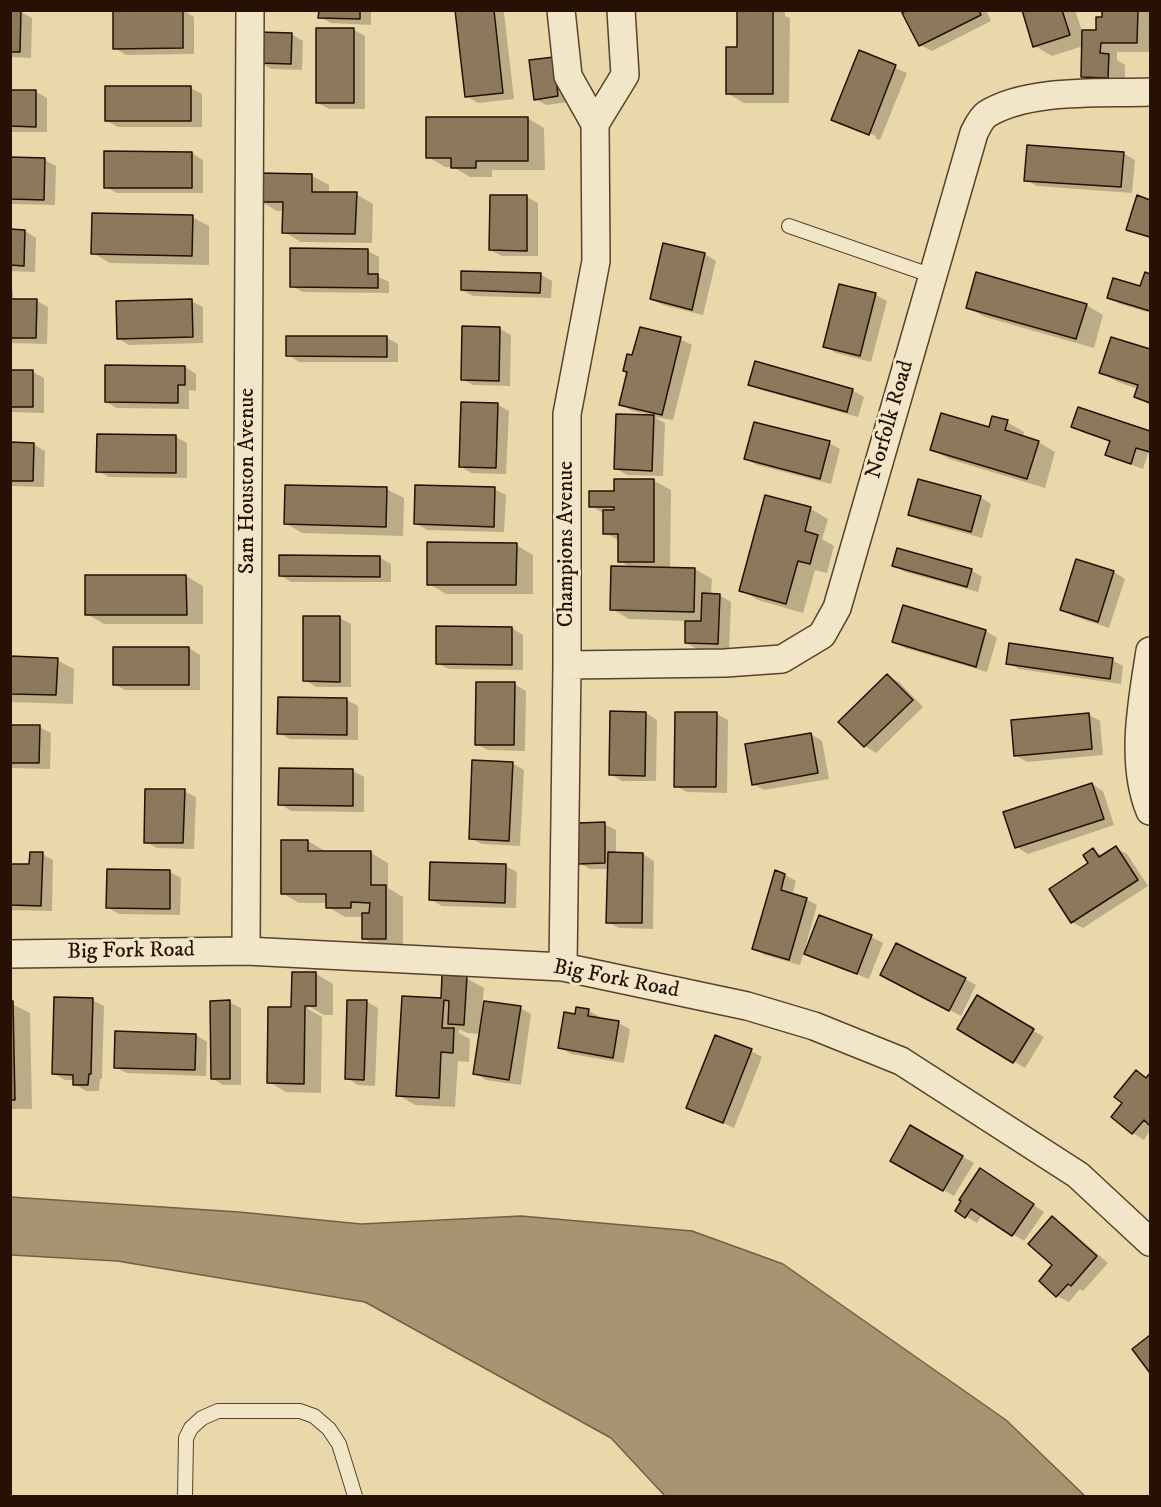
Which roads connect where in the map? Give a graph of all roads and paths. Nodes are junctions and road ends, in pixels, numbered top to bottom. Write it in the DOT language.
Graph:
graph roads {
  1 [pos="250,10"];
  2 [pos="561,10"];
  3 [pos="621,10"];
  4 [pos="1150,92"];
  5 [pos="595,124"];
  6 [pos="789,226"];
  7 [pos="933,276"];
  8 [pos="1150,651"];
  9 [pos="567,665"];
  10 [pos="1150,811"];
  11 [pos="246,951"];
  12 [pos="10,954"];
  13 [pos="563,967"];
  14 [pos="1150,1242"];
  15 [pos="185,1497"];
  16 [pos="355,1497"];
  1 -- 11 [label="street, Sam Houston Avenue"];
  2 -- 5 [label="street, Champions Avenue"];
  3 -- 5 [label="street"];
  4 -- 7 [label="street, Norfolk Road"];
  5 -- 9 [label="street, Champions Avenue"];
  6 -- 7 [label="lane"];
  7 -- 9 [label="street, Norfolk Road"];
  8 -- 10 [label="street"];
  9 -- 13 [label="street, Champions Avenue"];
  11 -- 12 [label="street, Big Fork Road"];
  11 -- 13 [label="street, Big Fork Road"];
  13 -- 14 [label="street, Big Fork Road"];
  15 -- 16 [label="lane"];
}
